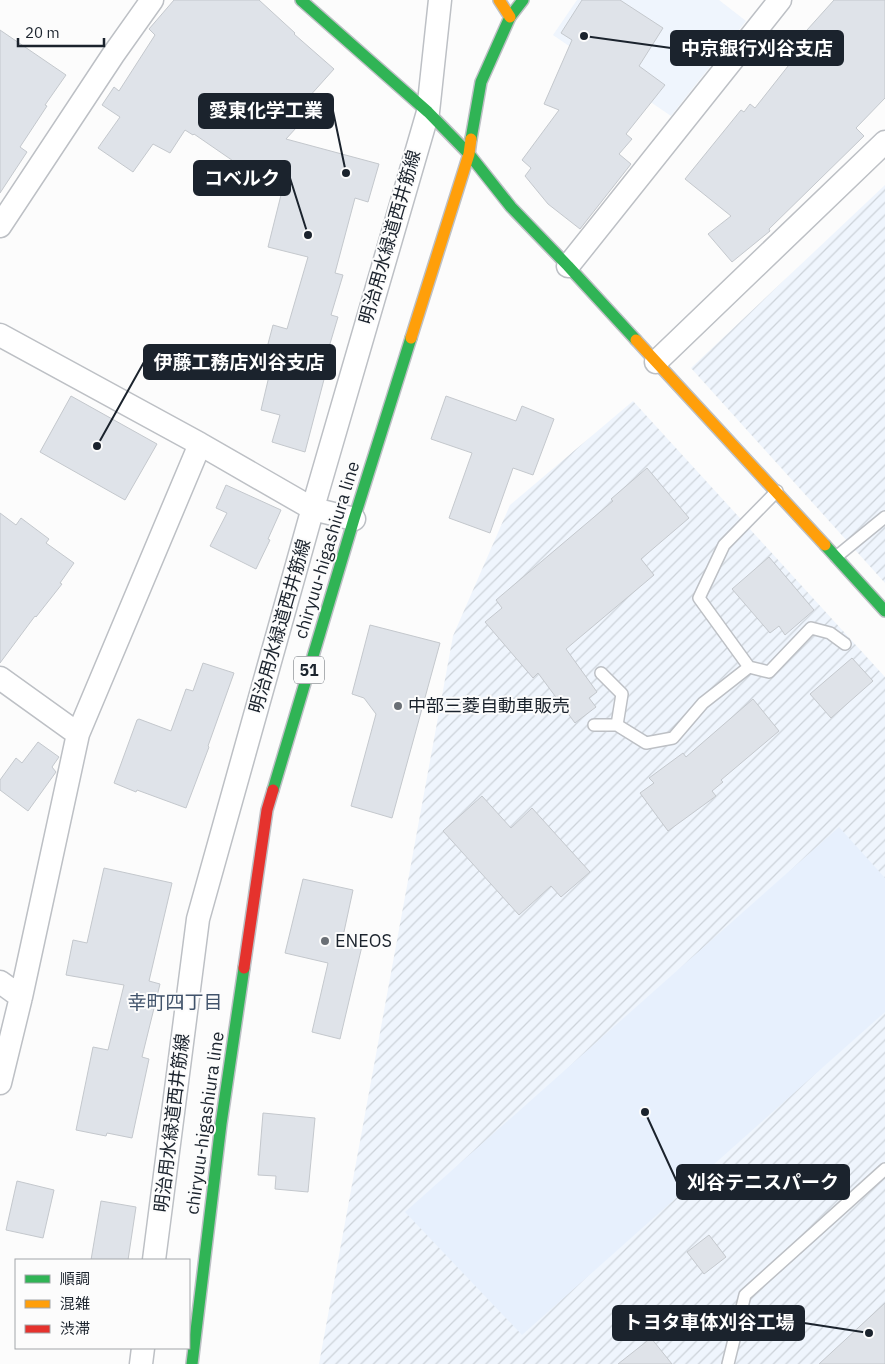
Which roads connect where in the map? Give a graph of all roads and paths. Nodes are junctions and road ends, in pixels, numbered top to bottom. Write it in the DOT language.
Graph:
graph roads {
  1 [pos="152,0"];
  2 [pos="301,0"];
  3 [pos="440,0"];
  4 [pos="499,0"];
  5 [pos="523,0"];
  6 [pos="780,0"];
  7 [pos="510,17"];
  8 [pos="428,112"];
  9 [pos="885,142"];
  10 [pos="469,154"];
  11 [pos="0,226"];
  12 [pos="568,266"];
  13 [pos="0,335"];
  14 [pos="656,362"];
  15 [pos="200,444"];
  16 [pos="777,491"];
  17 [pos="313,510"];
  18 [pos="885,517"];
  19 [pos="354,520"];
  20 [pos="835,557"];
  21 [pos="885,611"];
  22 [pos="845,644"];
  23 [pos="750,667"];
  24 [pos="600,673"];
  25 [pos="0,678"];
  26 [pos="594,725"];
  27 [pos="617,725"];
  28 [pos="78,734"];
  29 [pos="0,982"];
  30 [pos="20,997"];
  31 [pos="0,1083"];
  32 [pos="885,1169"];
  33 [pos="154,1259"];
  34 [pos="143,1349"];
  35 [pos="141,1364"];
  36 [pos="192,1364"];
  37 [pos="728,1364"];
  1 -- 11 [label="street"];
  2 -- 8 [label="main road"];
  3 -- 8 [label="street, 明治用水緑道西井筋線"];
  4 -- 7 [label="main road"];
  5 -- 7 [label="main road, chiryuu-higashiura line / 51"];
  6 -- 12 [label="street"];
  7 -- 10 [label="main road, chiryuu-higashiura line / 51"];
  8 -- 10 [label="main road"];
  8 -- 17 [label="street, 明治用水緑道西井筋線"];
  9 -- 14 [label="street"];
  10 -- 12 [label="main road"];
  10 -- 19 [label="main road, chiryuu-higashiura line / 51"];
  12 -- 14 [label="main road"];
  13 -- 15 [label="street"];
  14 -- 16 [label="main road"];
  15 -- 17 [label="street"];
  15 -- 28 [label="street"];
  16 -- 20 [label="main road"];
  16 -- 23 [label="lane"];
  17 -- 19 [label="street"];
  17 -- 33 [label="street, 明治用水緑道西井筋線"];
  18 -- 20 [label="lane"];
  19 -- 36 [label="main road, chiryuu-higashiura line / 51"];
  20 -- 21 [label="main road"];
  22 -- 23 [label="lane"];
  23 -- 27 [label="lane"];
  24 -- 27 [label="lane"];
  25 -- 28 [label="street"];
  26 -- 27 [label="lane"];
  28 -- 30 [label="street"];
  29 -- 30 [label="street"];
  30 -- 31 [label="street"];
  32 -- 37 [label="lane"];
  34 -- 35 [label="street"];
}
